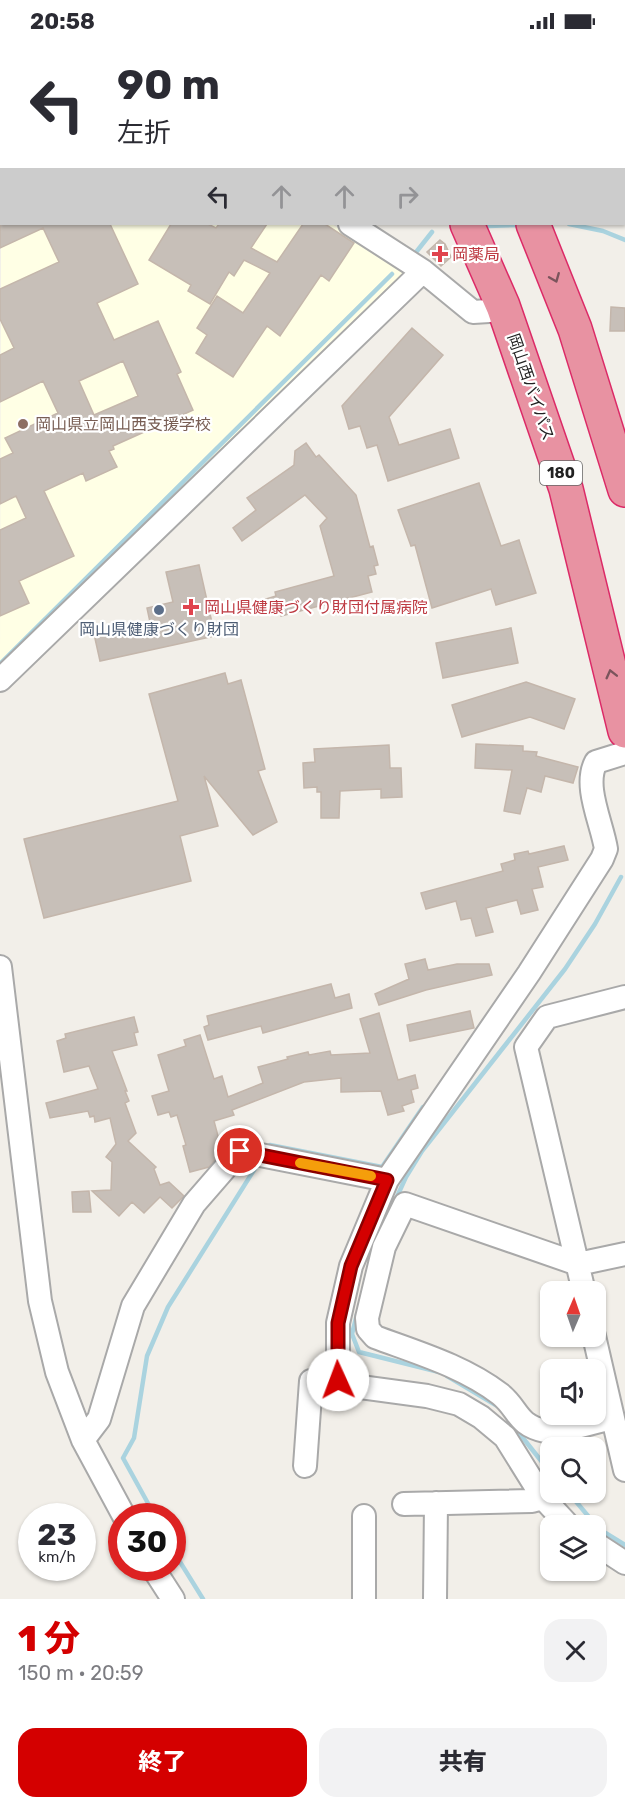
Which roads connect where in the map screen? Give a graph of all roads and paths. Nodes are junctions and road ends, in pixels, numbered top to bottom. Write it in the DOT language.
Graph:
graph roads {
  1 [pos="352,225"];
  2 [pos="467,225"];
  3 [pos="533,225"];
  4 [pos="423,271"];
  5 [pos="503,306"];
  6 [pos="624,480"];
  7 [pos="0,681"];
  8 [pos="625,731"];
  9 [pos="625,753"];
  10 [pos="0,967"];
  11 [pos="625,997"];
  12 [pos="387,1180"];
  13 [pos="625,1254"];
  14 [pos="578,1264"];
  15 [pos="582,1281"];
  16 [pos="596,1347"];
  17 [pos="338,1380"];
  18 [pos="612,1418"];
  19 [pos="83,1440"];
  20 [pos="305,1466"];
  21 [pos="625,1470"];
  22 [pos="540,1493"];
  23 [pos="540,1499"];
  24 [pos="116,1503"];
  25 [pos="404,1503"];
  26 [pos="436,1503"];
  27 [pos="548,1503"];
  28 [pos="559,1515"];
  29 [pos="364,1516"];
  30 [pos="606,1551"];
  31 [pos="625,1563"];
  32 [pos="161,1581"];
  33 [pos="172,1599"];
  34 [pos="364,1599"];
  35 [pos="435,1599"];
  1 -- 4 [label="street"];
  2 -- 5 [label="highway, 岡山西バイパス / 180"];
  3 -- 6 [label="highway, one-way"];
  4 -- 5 [label="street"];
  4 -- 7 [label="street"];
  8 -- 5 [label="highway, 岡山西バイパス / 180, one-way"];
  9 -- 12 [label="street"];
  10 -- 19 [label="street"];
  11 -- 14 [label="street"];
  12 -- 17 [label="street"];
  12 -- 19 [label="street"];
  13 -- 14 [label="street"];
  14 -- 15 [label="street"];
  14 -- 18 [label="street"];
  16 -- 18 [label="street"];
  17 -- 20 [label="street"];
  17 -- 22 [label="street"];
  18 -- 21 [label="street"];
  19 -- 24 [label="street"];
  23 -- 26 [label="street"];
  25 -- 26 [label="street"];
  26 -- 35 [label="street"];
  27 -- 28 [label="street"];
  29 -- 34 [label="street"];
  30 -- 31 [label="street"];
  32 -- 33 [label="street"];
}
